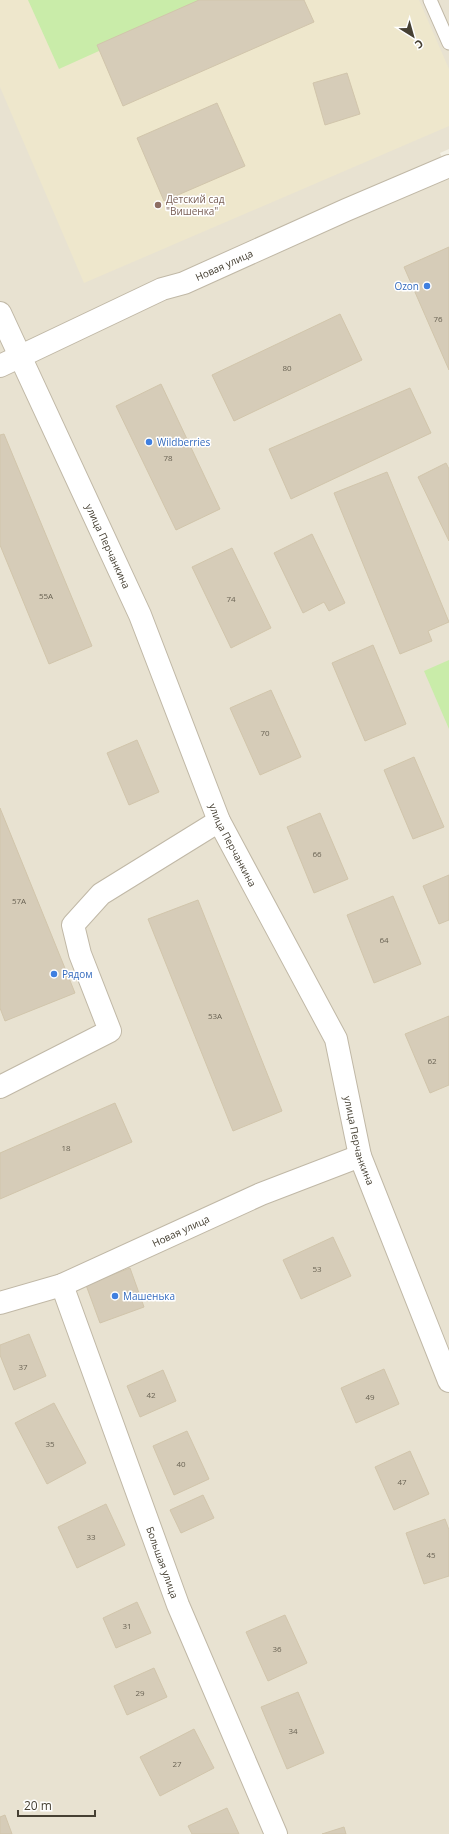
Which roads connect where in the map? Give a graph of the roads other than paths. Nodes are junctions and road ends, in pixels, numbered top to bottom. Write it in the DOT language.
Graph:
graph roads {
  1 [pos="430,0"];
  2 [pos="449,43"];
  3 [pos="449,166"];
  4 [pos="0,313"];
  5 [pos="10,362"];
  6 [pos="219,821"];
  7 [pos="0,1087"];
  8 [pos="360,1156"];
  9 [pos="62,1284"];
  10 [pos="0,1303"];
  11 [pos="449,1381"];
  12 [pos="276,1834"];
  1 -- 2 [label="lane"];
  3 -- 5 [label="street, Новая улица"];
  4 -- 5 [label="street, улица Перчанкина"];
  5 -- 6 [label="street, улица Перчанкина"];
  6 -- 7 [label="street"];
  6 -- 8 [label="street, улица Перчанкина"];
  8 -- 9 [label="street, Новая улица"];
  8 -- 11 [label="street, улица Перчанкина"];
  9 -- 10 [label="street, Новая улица"];
  9 -- 12 [label="street, Большая улица"];
}
